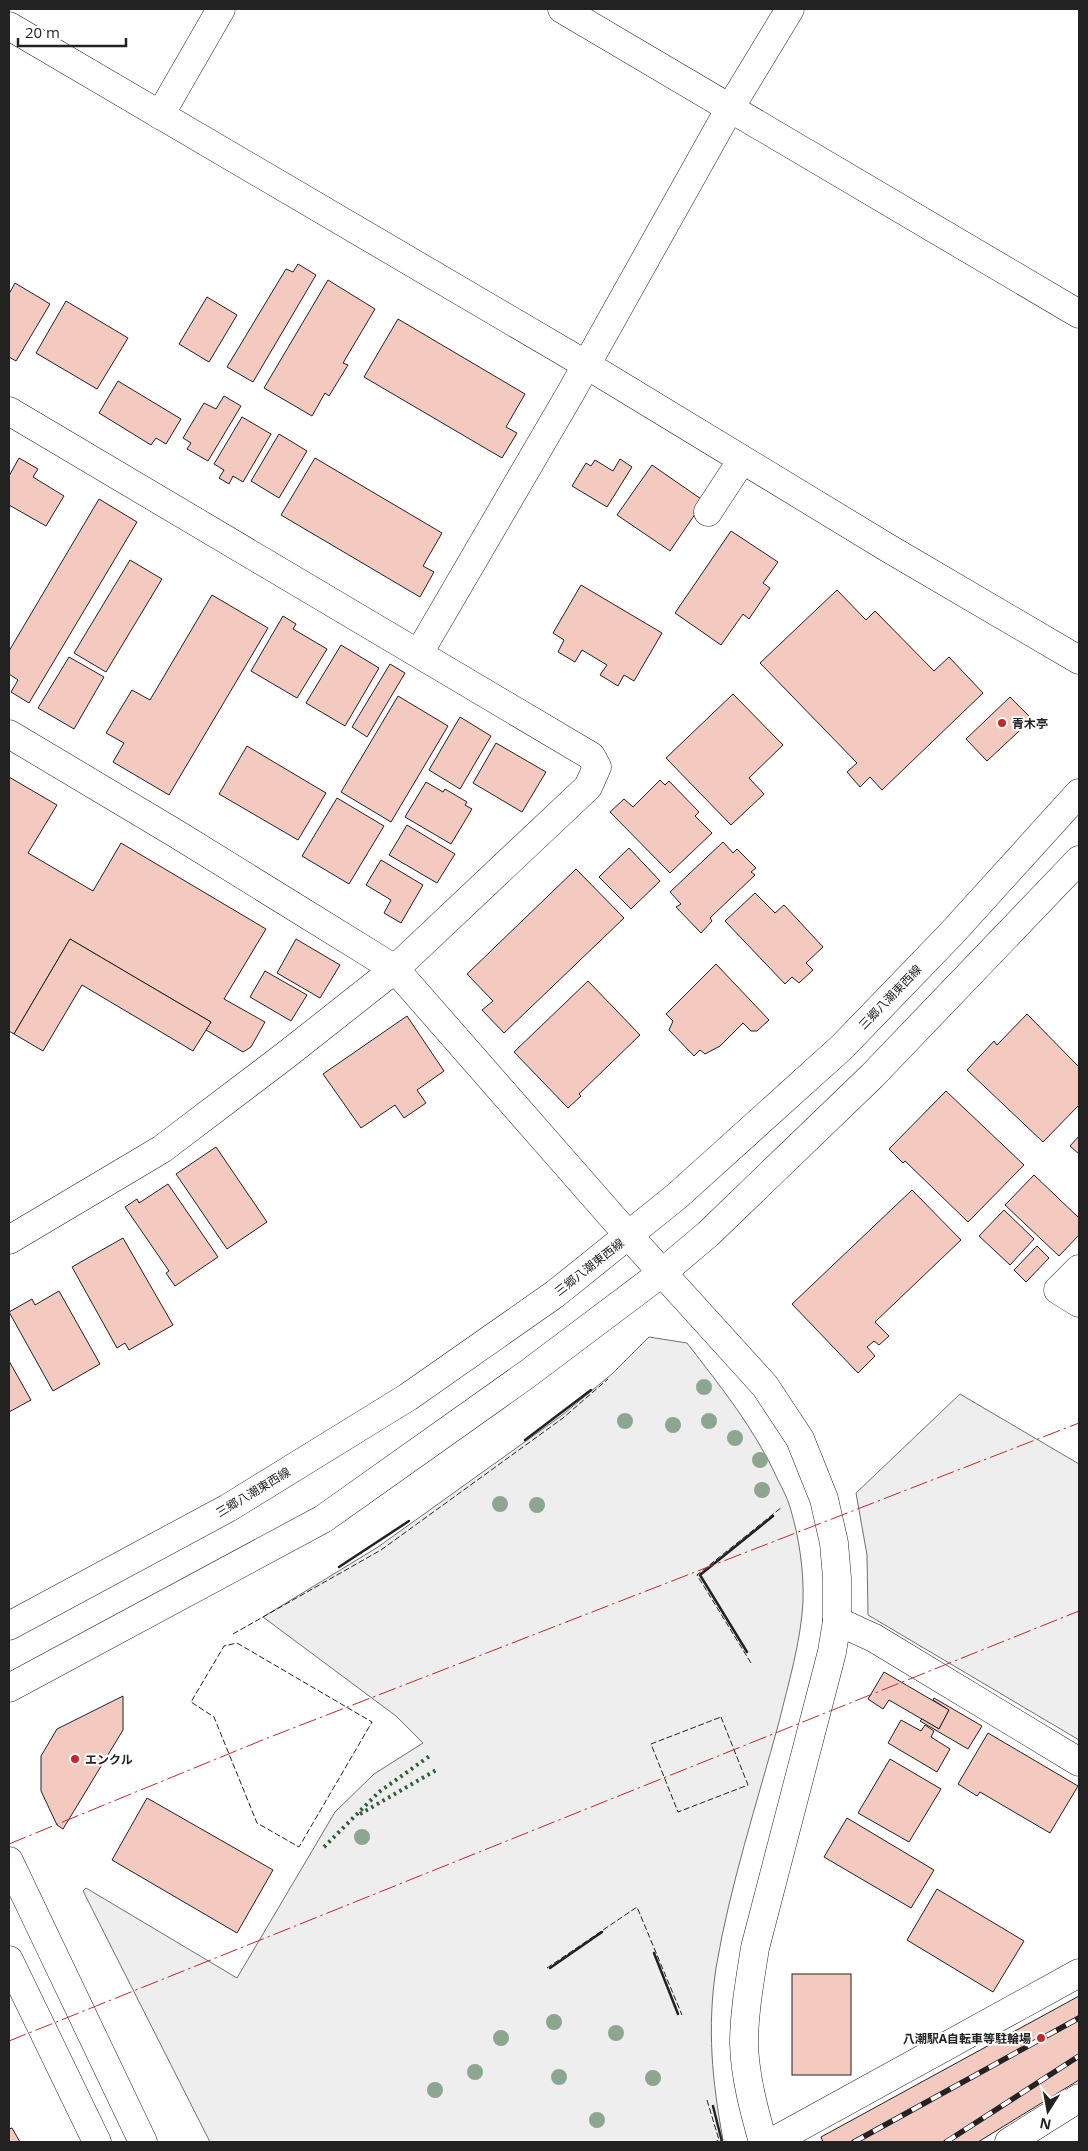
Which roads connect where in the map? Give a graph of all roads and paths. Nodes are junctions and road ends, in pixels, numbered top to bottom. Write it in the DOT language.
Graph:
graph roads {
  1 [pos="221,9"];
  2 [pos="562,9"];
  3 [pos="790,9"];
  4 [pos="9,26"];
  5 [pos="730,108"];
  6 [pos="160,115"];
  7 [pos="1079,314"];
  8 [pos="585,364"];
  9 [pos="9,411"];
  10 [pos="742,460"];
  11 [pos="708,512"];
  12 [pos="419,653"];
  13 [pos="1079,660"];
  14 [pos="9,734"];
  15 [pos="1079,793"];
  16 [pos="1079,860"];
  17 [pos="395,969"];
  18 [pos="630,1236"];
  19 [pos="9,1240"];
  20 [pos="1079,1269"];
  21 [pos="663,1272"];
  22 [pos="1079,1303"];
  23 [pos="837,1621"];
  24 [pos="9,1626"];
  25 [pos="9,1688"];
  26 [pos="1079,1762"];
  27 [pos="9,1861"];
  28 [pos="9,1960"];
  29 [pos="1079,1973"];
  30 [pos="1079,2098"];
  31 [pos="1042,2133"];
  32 [pos="97,2142"];
  33 [pos="143,2142"];
  34 [pos="763,2142"];
  35 [pos="772,2142"];
  36 [pos="1009,2142"];
  1 -- 6 [label="street"];
  2 -- 5 [label="street"];
  3 -- 5 [label="street"];
  4 -- 6 [label="street"];
  5 -- 7 [label="street"];
  5 -- 8 [label="street"];
  6 -- 8 [label="street"];
  8 -- 10 [label="street"];
  8 -- 12 [label="street"];
  9 -- 12 [label="street"];
  10 -- 11 [label="street"];
  10 -- 13 [label="street"];
  12 -- 17 [label="street"];
  14 -- 17 [label="street"];
  15 -- 18 [label="street, 三郷八潮東西線"];
  16 -- 21 [label="street"];
  17 -- 18 [label="street"];
  17 -- 19 [label="street"];
  18 -- 21 [label="street"];
  18 -- 24 [label="street, 三郷八潮東西線"];
  20 -- 22 [label="street"];
  21 -- 23 [label="street"];
  21 -- 25 [label="street"];
  23 -- 26 [label="street"];
  23 -- 34 [label="street"];
  27 -- 33 [label="street"];
  28 -- 32 [label="street"];
  29 -- 35 [label="street"];
  30 -- 31 [label="street"];
  31 -- 36 [label="street"];
}
